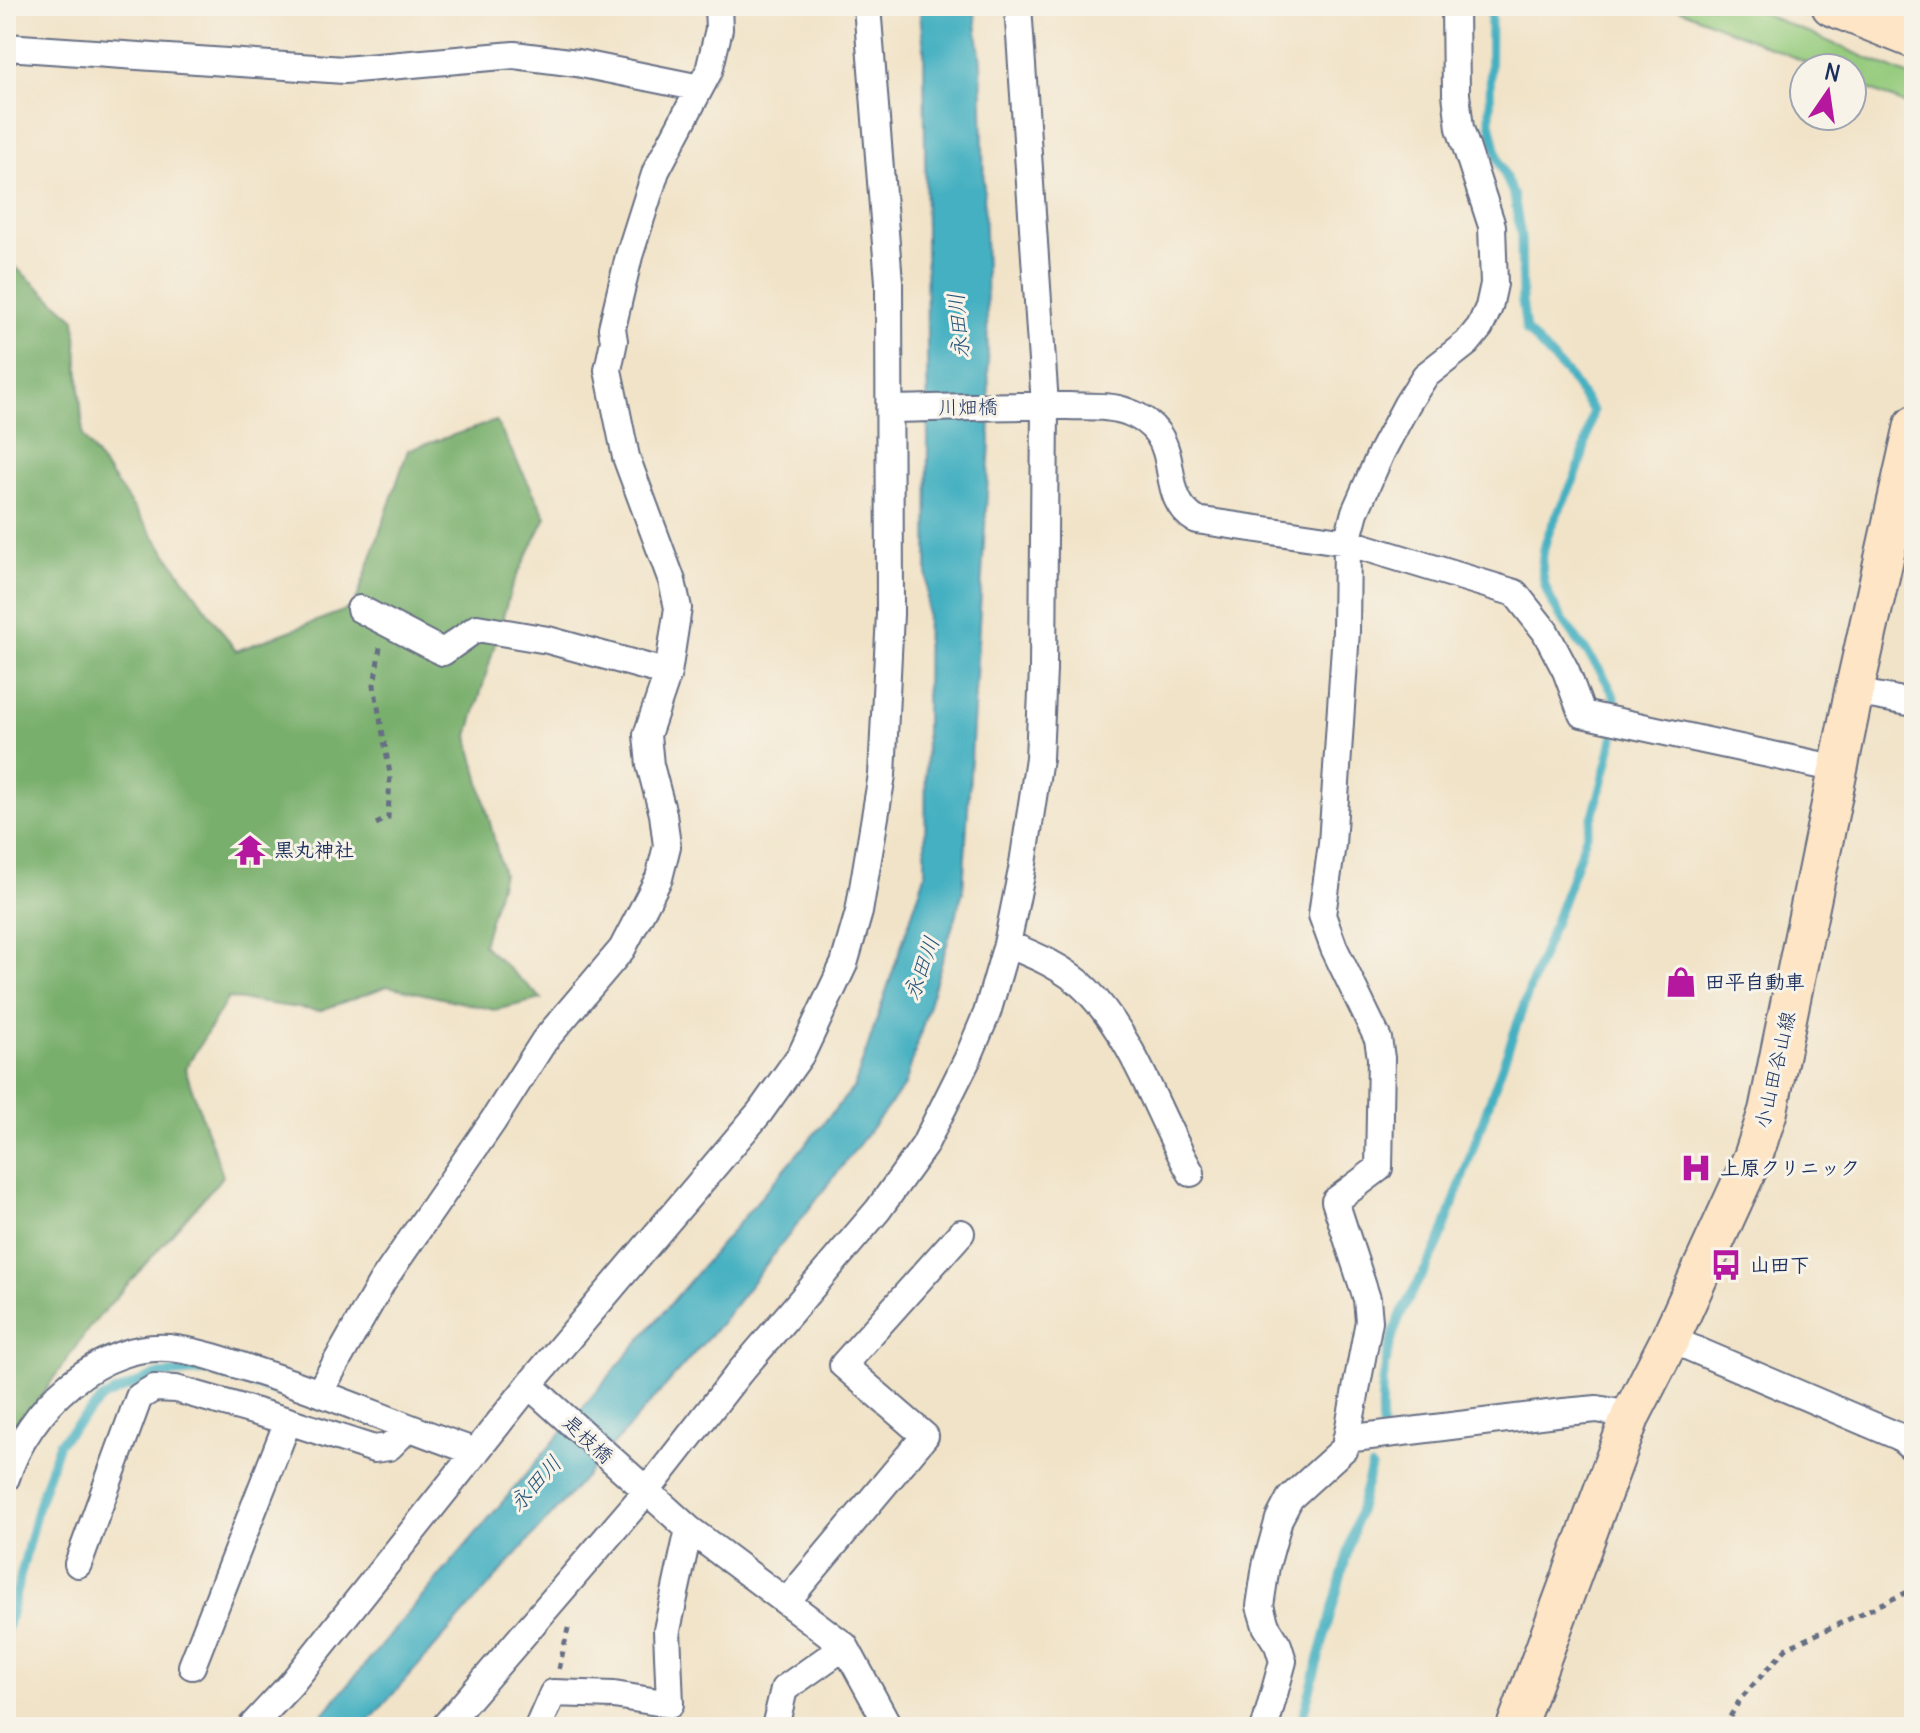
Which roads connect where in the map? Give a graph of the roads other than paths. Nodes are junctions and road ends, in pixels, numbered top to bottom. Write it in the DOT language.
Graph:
graph roads {
  1 [pos="718,6"];
  2 [pos="867,6"];
  3 [pos="1018,6"];
  4 [pos="1455,6"];
  5 [pos="1831,6"];
  6 [pos="1914,39"];
  7 [pos="6,47"];
  8 [pos="700,88"];
  9 [pos="1045,405"];
  10 [pos="891,409"];
  11 [pos="1914,425"];
  12 [pos="1347,542"];
  13 [pos="360,609"];
  14 [pos="668,673"];
  15 [pos="1854,692"];
  16 [pos="1914,703"];
  17 [pos="1838,769"];
  18 [pos="1007,944"];
  19 [pos="1191,1173"];
  20 [pos="961,1233"];
  21 [pos="1670,1339"];
  22 [pos="529,1385"];
  23 [pos="320,1391"];
  24 [pos="1631,1415"];
  25 [pos="288,1421"];
  26 [pos="407,1429"];
  27 [pos="1346,1439"];
  28 [pos="1914,1449"];
  29 [pos="476,1452"];
  30 [pos="6,1478"];
  31 [pos="646,1492"];
  32 [pos="689,1529"];
  33 [pos="78,1564"];
  34 [pos="787,1601"];
  35 [pos="845,1646"];
  36 [pos="192,1666"];
  37 [pos="251,1727"];
  38 [pos="444,1727"];
  39 [pos="538,1727"];
  40 [pos="775,1727"];
  41 [pos="889,1727"];
  42 [pos="1265,1727"];
  43 [pos="1516,1727"];
  1 -- 8 [label="street"];
  2 -- 10 [label="street"];
  3 -- 9 [label="street"];
  4 -- 12 [label="street"];
  5 -- 6 [label="main road"];
  7 -- 8 [label="street"];
  8 -- 14 [label="street"];
  9 -- 10 [label="street, 川畑橋"];
  9 -- 12 [label="street, 川畑橋"];
  9 -- 18 [label="street"];
  10 -- 22 [label="street"];
  11 -- 15 [label="main road, 小山田谷山線"];
  12 -- 17 [label="street, 川畑橋"];
  12 -- 27 [label="street"];
  13 -- 14 [label="street"];
  14 -- 23 [label="street"];
  15 -- 16 [label="street"];
  15 -- 17 [label="main road, 小山田谷山線"];
  17 -- 21 [label="main road, 小山田谷山線"];
  18 -- 19 [label="street"];
  18 -- 31 [label="street"];
  20 -- 34 [label="street"];
  21 -- 24 [label="main road, 小山田谷山線"];
  21 -- 28 [label="street"];
  22 -- 29 [label="street"];
  22 -- 31 [label="street, 是枝橋"];
  23 -- 26 [label="street"];
  23 -- 30 [label="street"];
  24 -- 27 [label="street"];
  24 -- 43 [label="main road, 小山田谷山線"];
  25 -- 26 [label="street"];
  25 -- 33 [label="street"];
  25 -- 36 [label="street"];
  26 -- 29 [label="street"];
  27 -- 42 [label="street"];
  29 -- 37 [label="street"];
  31 -- 32 [label="street, 是枝橋"];
  31 -- 38 [label="street"];
  32 -- 34 [label="street, 是枝橋"];
  32 -- 39 [label="street"];
  34 -- 35 [label="street, 是枝橋"];
  35 -- 40 [label="street"];
  35 -- 41 [label="street"];
}
